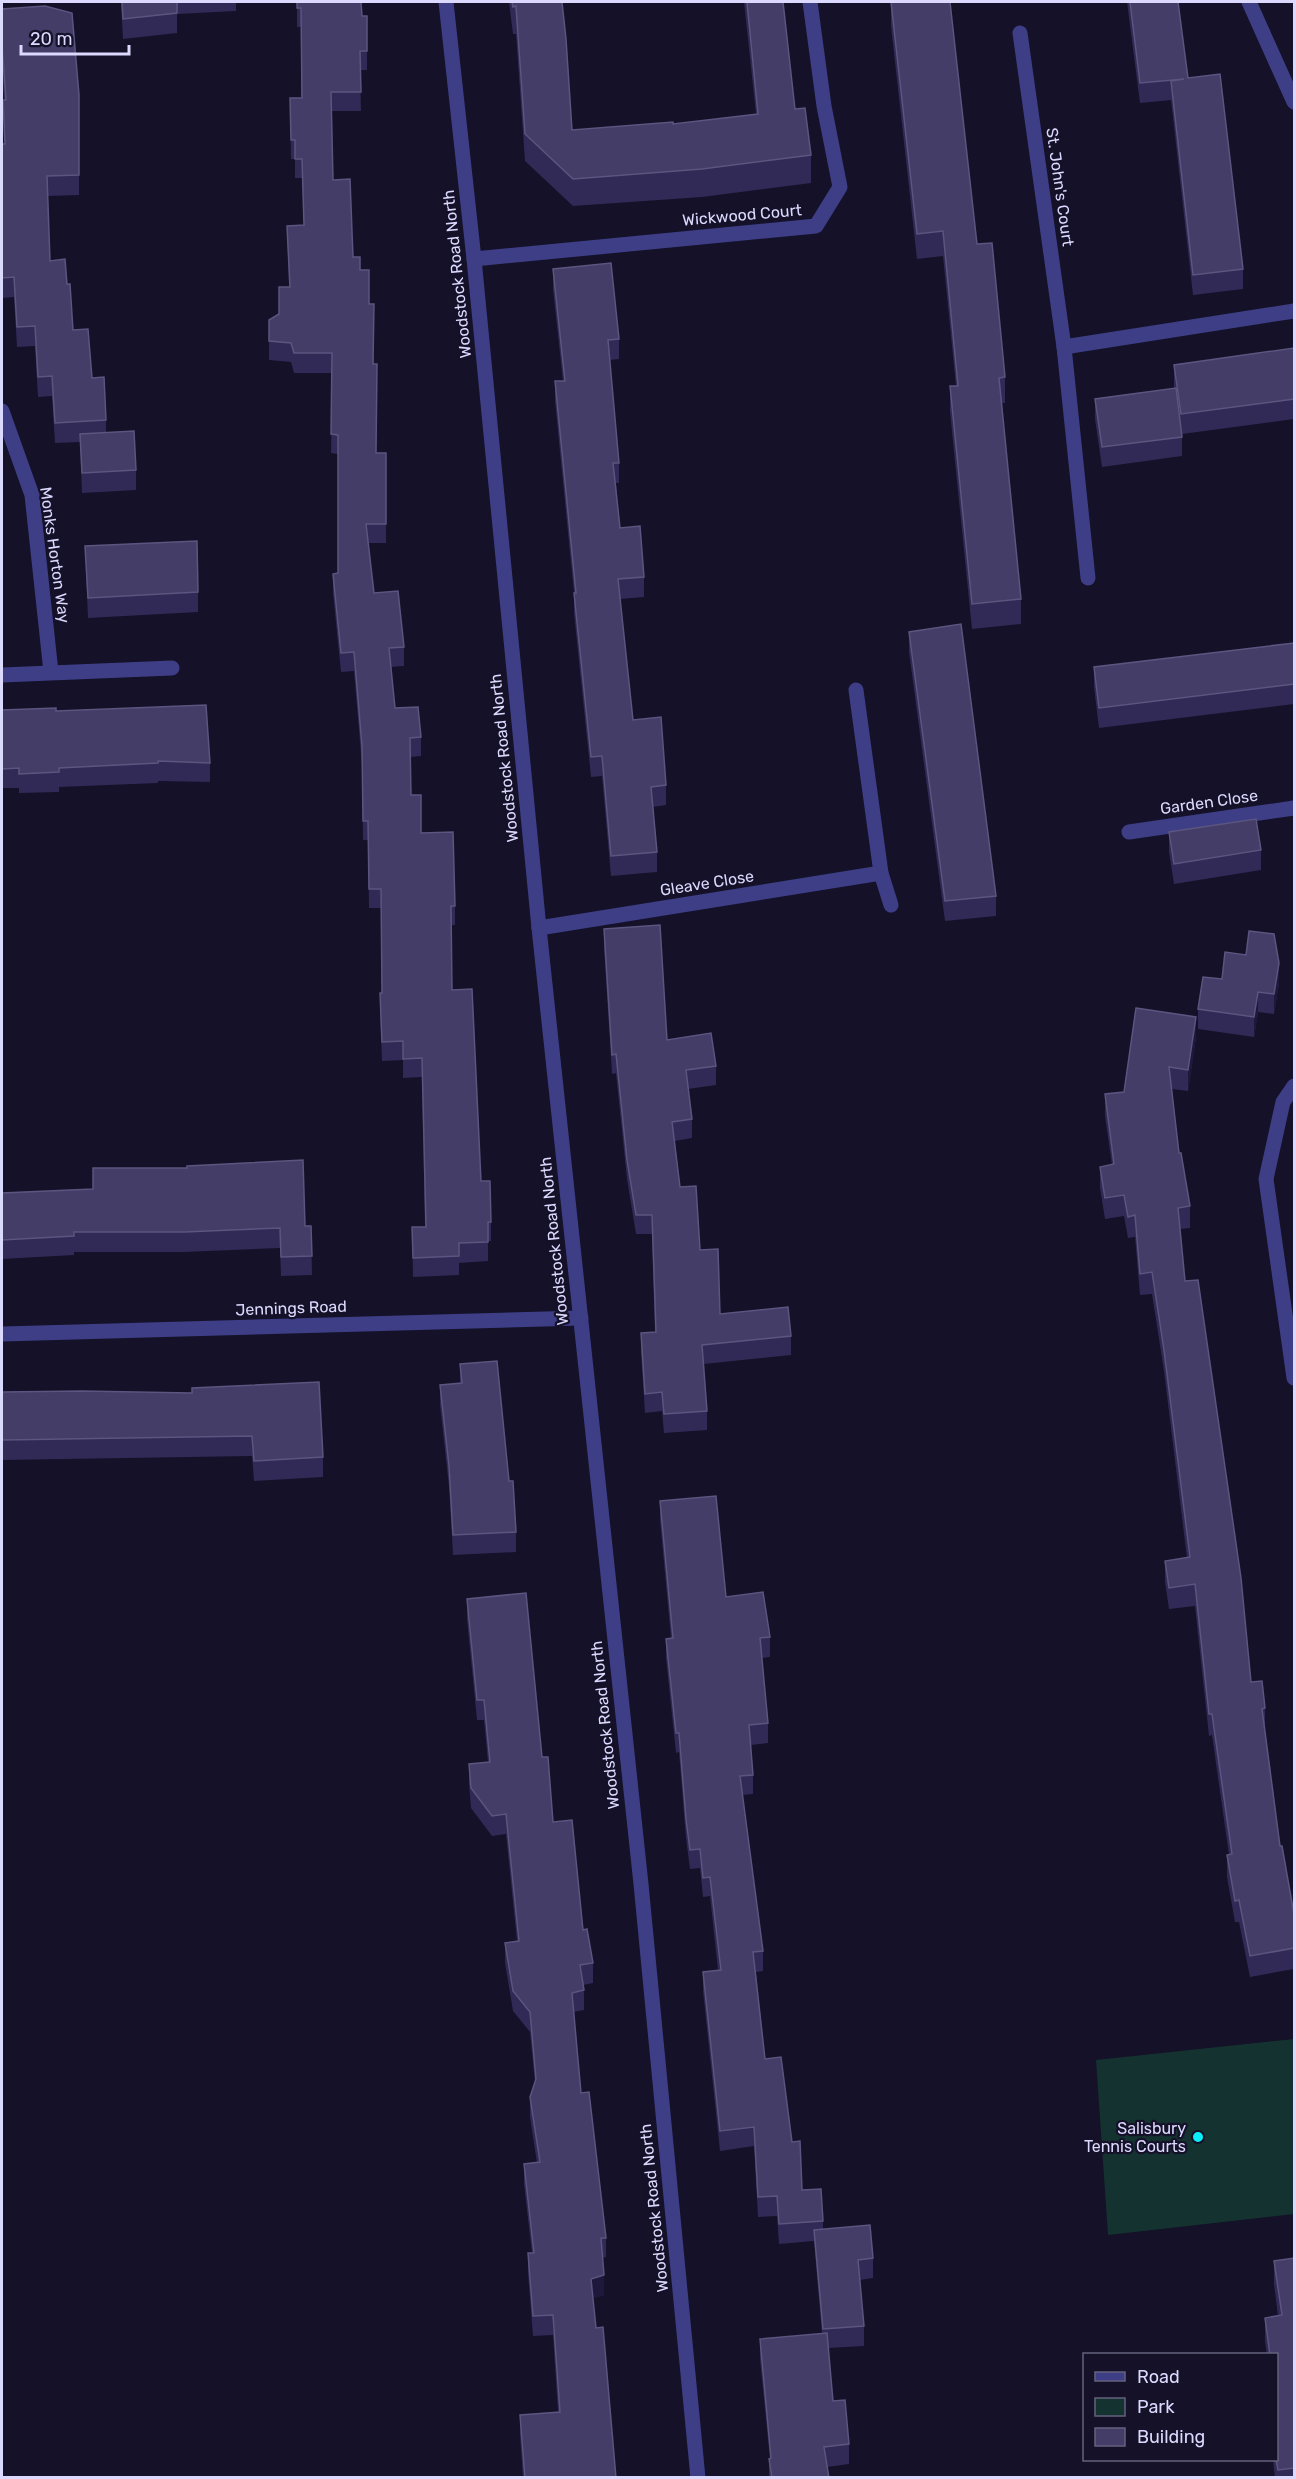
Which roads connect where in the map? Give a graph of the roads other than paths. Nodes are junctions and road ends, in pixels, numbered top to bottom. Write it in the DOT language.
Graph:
graph roads {
  1 [pos="446,2"];
  2 [pos="810,2"];
  3 [pos="1249,2"];
  4 [pos="1020,33"];
  5 [pos="1294,102"];
  6 [pos="474,259"];
  7 [pos="1294,311"];
  8 [pos="1064,347"];
  9 [pos="2,411"];
  10 [pos="1088,578"];
  11 [pos="172,668"];
  12 [pos="51,672"];
  13 [pos="2,675"];
  14 [pos="856,690"];
  15 [pos="1294,808"];
  16 [pos="1129,832"];
  17 [pos="881,873"];
  18 [pos="891,905"];
  19 [pos="539,928"];
  20 [pos="1294,1086"];
  21 [pos="581,1318"];
  22 [pos="2,1334"];
  23 [pos="1294,1378"];
  24 [pos="698,2478"];
  1 -- 6 [label="street, Woodstock Road North"];
  2 -- 6 [label="street, Wickwood Court"];
  3 -- 5 [label="street"];
  4 -- 8 [label="street, St. John's Court"];
  6 -- 19 [label="street, Woodstock Road North"];
  7 -- 8 [label="street"];
  8 -- 10 [label="street, St. John's Court"];
  9 -- 12 [label="street, Monks Horton Way"];
  11 -- 12 [label="street"];
  12 -- 13 [label="street"];
  14 -- 17 [label="street"];
  15 -- 16 [label="street, Garden Close"];
  17 -- 18 [label="street"];
  17 -- 19 [label="street, Gleave Close"];
  19 -- 21 [label="street, Woodstock Road North"];
  20 -- 23 [label="street"];
  21 -- 22 [label="street, Jennings Road"];
  21 -- 24 [label="street, Woodstock Road North"];
}
